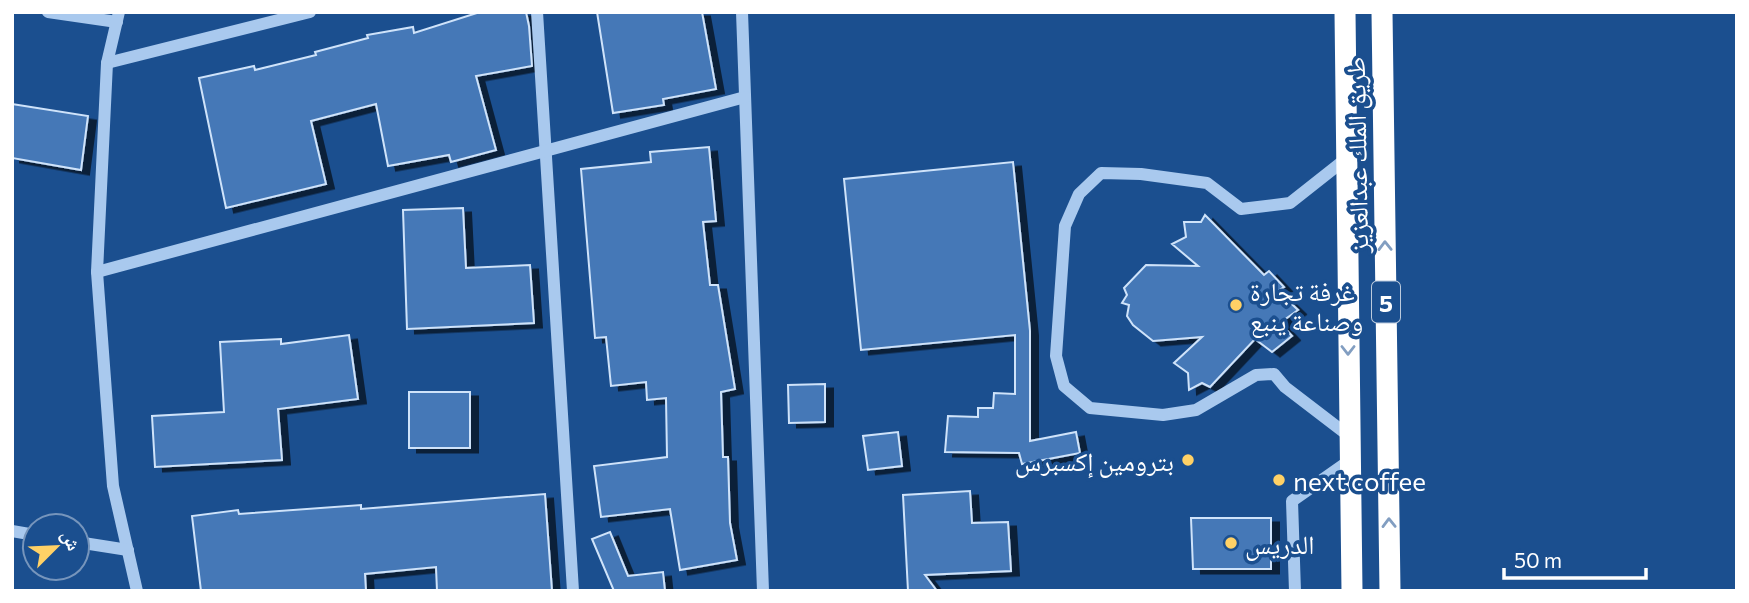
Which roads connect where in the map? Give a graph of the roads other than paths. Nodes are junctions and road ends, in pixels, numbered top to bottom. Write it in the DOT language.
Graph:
graph roads {
  1 [pos="47,12"];
  2 [pos="310,12"];
  3 [pos="537,12"];
  4 [pos="742,12"];
  5 [pos="1345,12"];
  6 [pos="1382,12"];
  7 [pos="118,17"];
  8 [pos="107,63"];
  9 [pos="745,97"];
  10 [pos="545,151"];
  11 [pos="1347,158"];
  12 [pos="97,272"];
  13 [pos="1349,436"];
  14 [pos="1349,461"];
  15 [pos="91,544"];
  16 [pos="128,550"];
  17 [pos="137,591"];
  18 [pos="573,591"];
  19 [pos="763,591"];
  20 [pos="1295,591"];
  21 [pos="1352,591"];
  22 [pos="1390,591"];
  1 -- 7 [label="street"];
  2 -- 8 [label="street"];
  3 -- 10 [label="street"];
  4 -- 9 [label="street"];
  5 -- 11 [label="highway, طريق الملك عبدالعزيز / 5"];
  22 -- 6 [label="highway, طريق الملك عبدالعزيز / 5, one-way"];
  7 -- 8 [label="street"];
  8 -- 12 [label="street"];
  9 -- 10 [label="street"];
  9 -- 19 [label="street"];
  10 -- 12 [label="street"];
  10 -- 18 [label="street"];
  11 -- 13 [label="highway, طريق الملك عبدالعزيز / 5, one-way"];
  11 -- 13 [label="street"];
  12 -- 16 [label="street"];
  13 -- 14 [label="highway, طريق الملك عبدالعزيز / 5"];
  14 -- 20 [label="street"];
  14 -- 21 [label="highway, طريق الملك عبدالعزيز / 5"];
  15 -- 16 [label="street"];
  16 -- 17 [label="street"];
}
